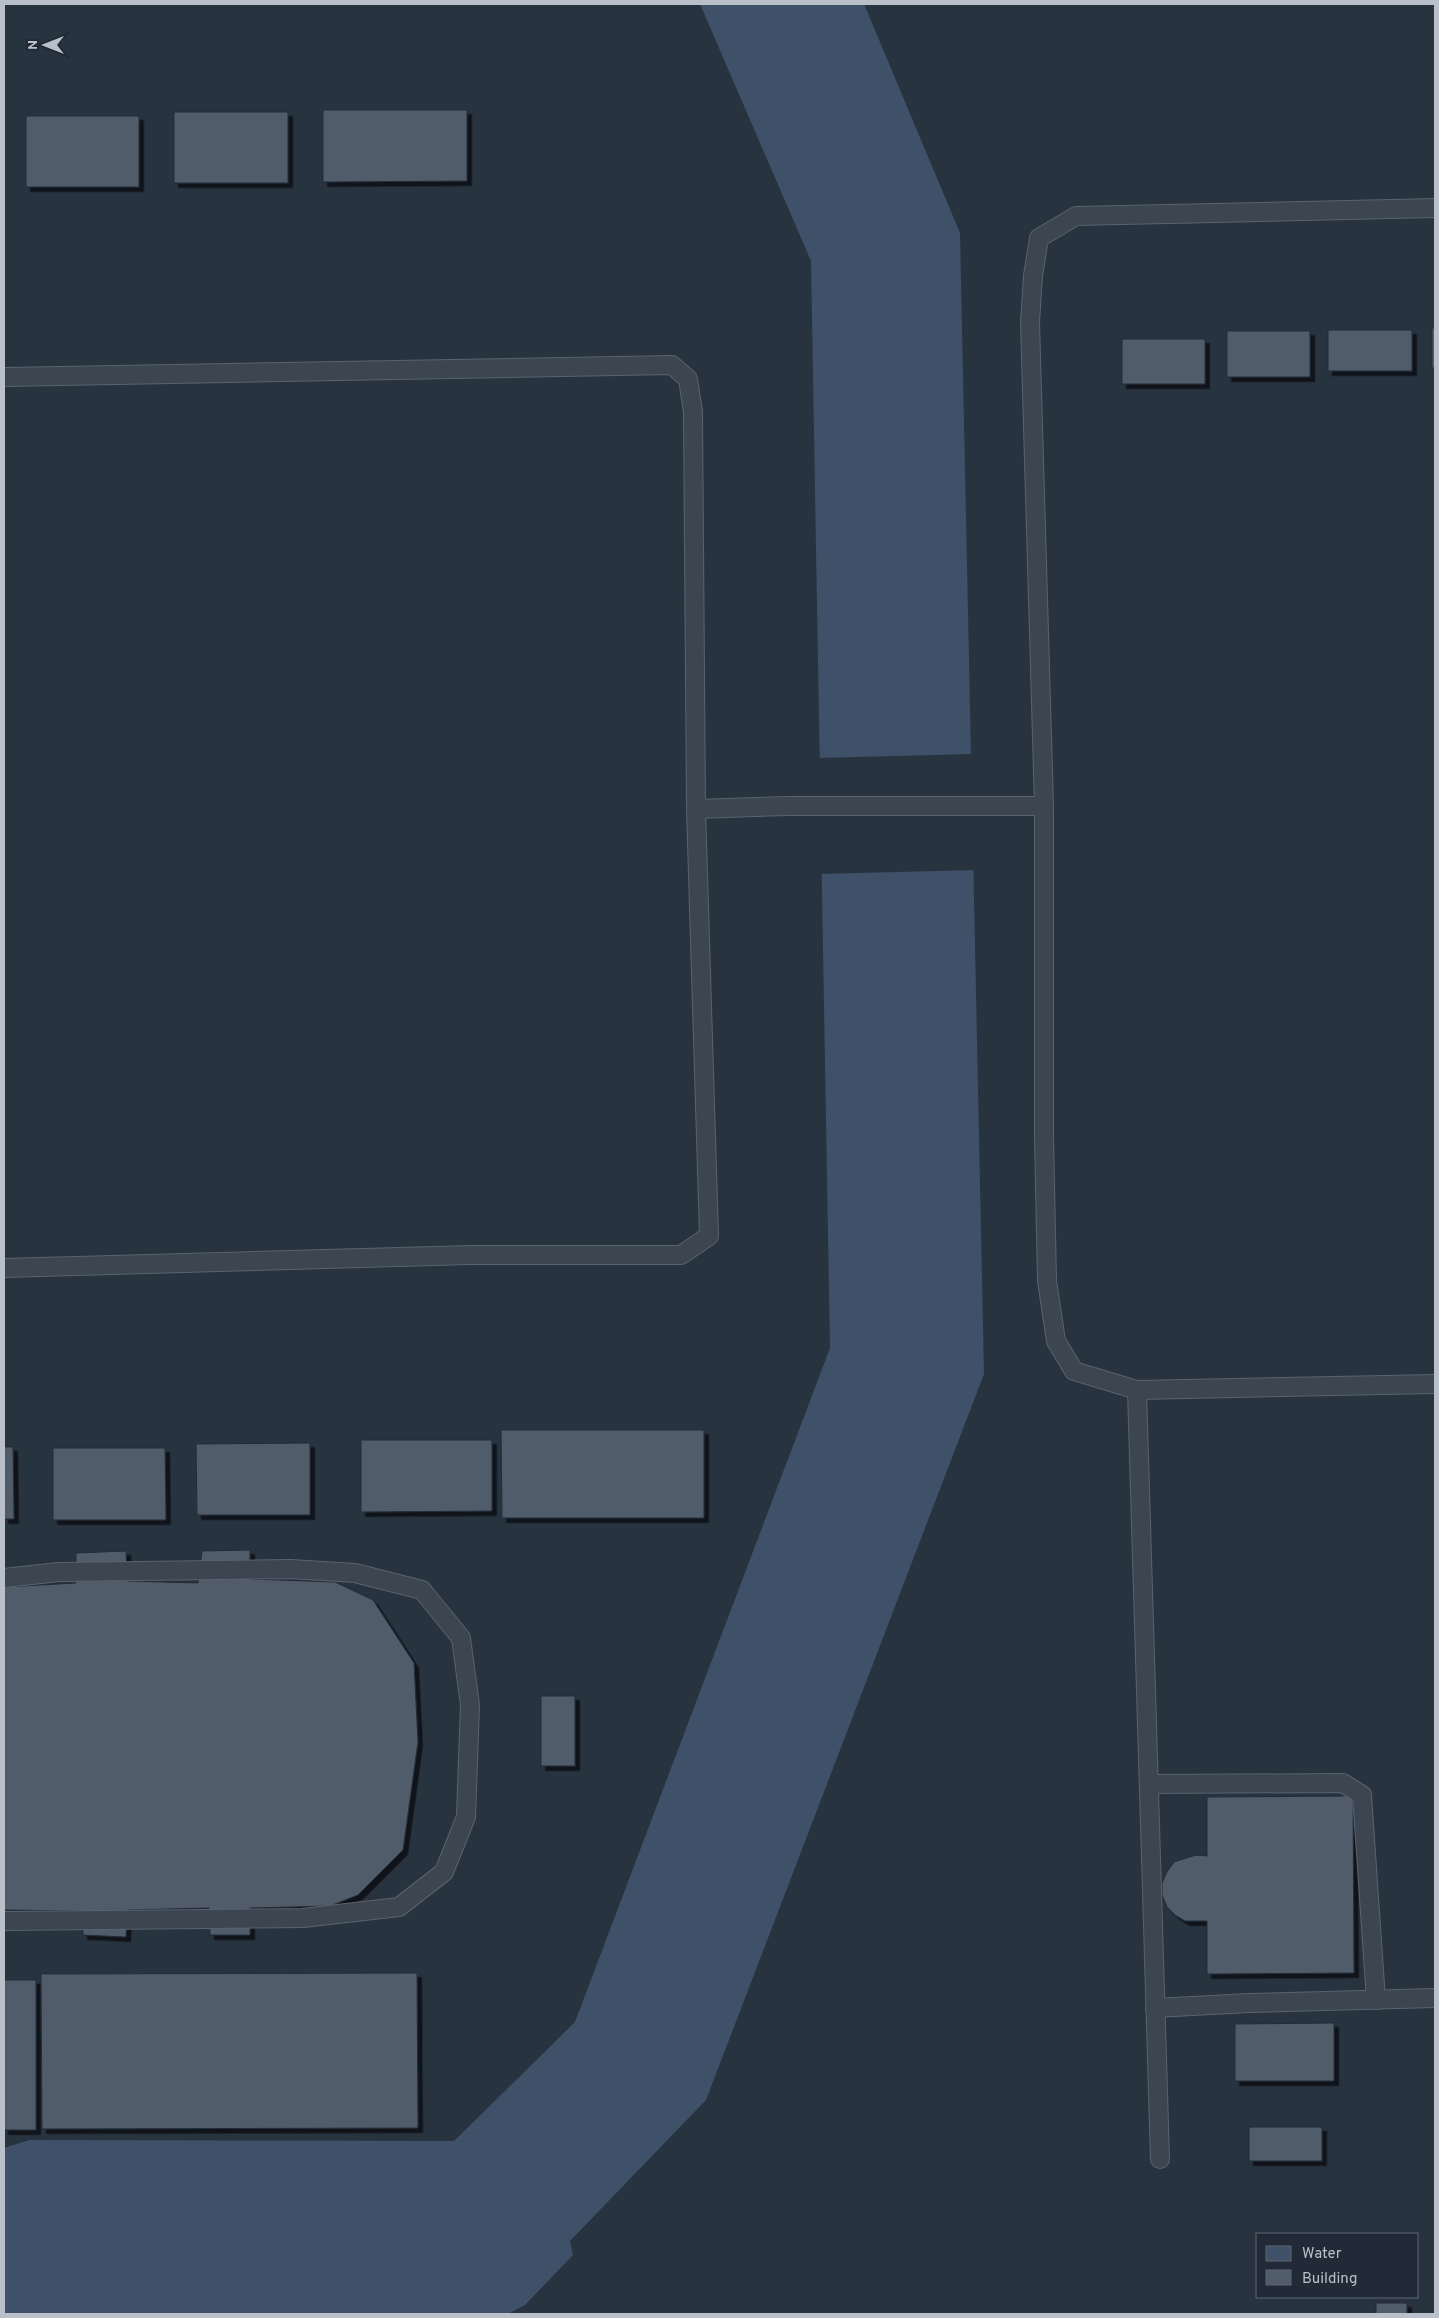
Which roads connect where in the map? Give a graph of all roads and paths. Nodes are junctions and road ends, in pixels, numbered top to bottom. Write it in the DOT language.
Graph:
graph roads {
  1 [pos="1435,208"];
  2 [pos="4,377"];
  3 [pos="1044,806"];
  4 [pos="696,809"];
  5 [pos="4,1268"];
  6 [pos="1435,1384"];
  7 [pos="1137,1390"];
  8 [pos="4,1578"];
  9 [pos="1149,1784"];
  10 [pos="4,1921"];
  11 [pos="1435,1998"];
  12 [pos="1376,2000"];
  13 [pos="1156,2008"];
  14 [pos="1160,2159"];
  1 -- 3 [label="lane"];
  2 -- 4 [label="lane"];
  3 -- 4 [label="lane"];
  3 -- 7 [label="lane"];
  4 -- 5 [label="lane"];
  6 -- 7 [label="lane"];
  7 -- 9 [label="lane"];
  8 -- 10 [label="lane"];
  9 -- 12 [label="lane"];
  9 -- 13 [label="lane"];
  11 -- 12 [label="lane"];
  12 -- 13 [label="lane"];
  13 -- 14 [label="lane"];
}
